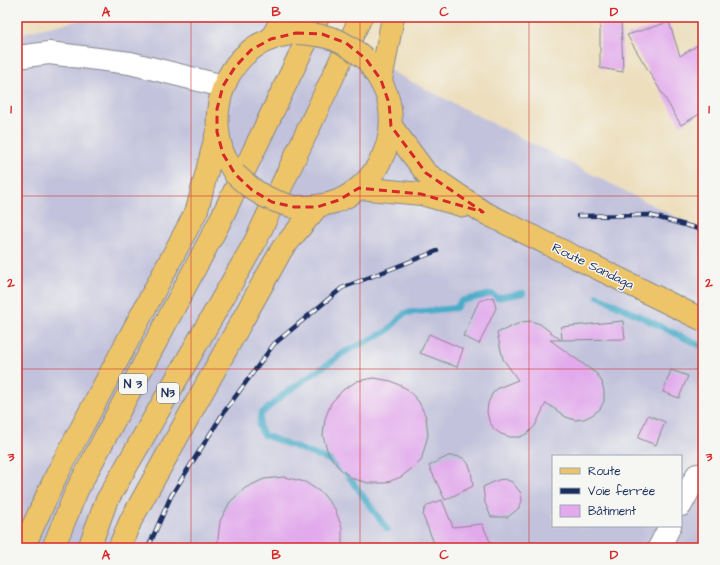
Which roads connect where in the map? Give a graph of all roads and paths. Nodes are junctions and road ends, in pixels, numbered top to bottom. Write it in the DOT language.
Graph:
graph roads {
  1 [pos="318,17"];
  2 [pos="361,17"];
  3 [pos="393,17"];
  4 [pos="290,25"];
  5 [pos="17,57"];
  6 [pos="381,80"];
  7 [pos="223,86"];
  8 [pos="390,126"];
  9 [pos="218,132"];
  10 [pos="359,188"];
  11 [pos="317,206"];
  12 [pos="483,212"];
  13 [pos="703,320"];
  14 [pos="696,476"];
  15 [pos="682,503"];
  16 [pos="669,527"];
  17 [pos="23,548"];
  18 [pos="53,548"];
  19 [pos="89,548"];
  20 [pos="119,548"];
  21 [pos="658,548"];
  1 -- 18 [label="main road, N 3"];
  2 -- 19 [label="main road, N3"];
  3 -- 6 [label="main road"];
  4 -- 6 [label="main road, bridge"];
  4 -- 7 [label="main road"];
  5 -- 7 [label="street"];
  6 -- 8 [label="main road"];
  7 -- 9 [label="main road"];
  8 -- 10 [label="main road"];
  8 -- 12 [label="main road"];
  9 -- 11 [label="main road, bridge"];
  9 -- 17 [label="main road"];
  10 -- 11 [label="main road"];
  10 -- 12 [label="main road"];
  11 -- 20 [label="main road"];
  12 -- 13 [label="main road, Route Sandaga"];
  14 -- 15 [label="street"];
  16 -- 21 [label="street"];
}
